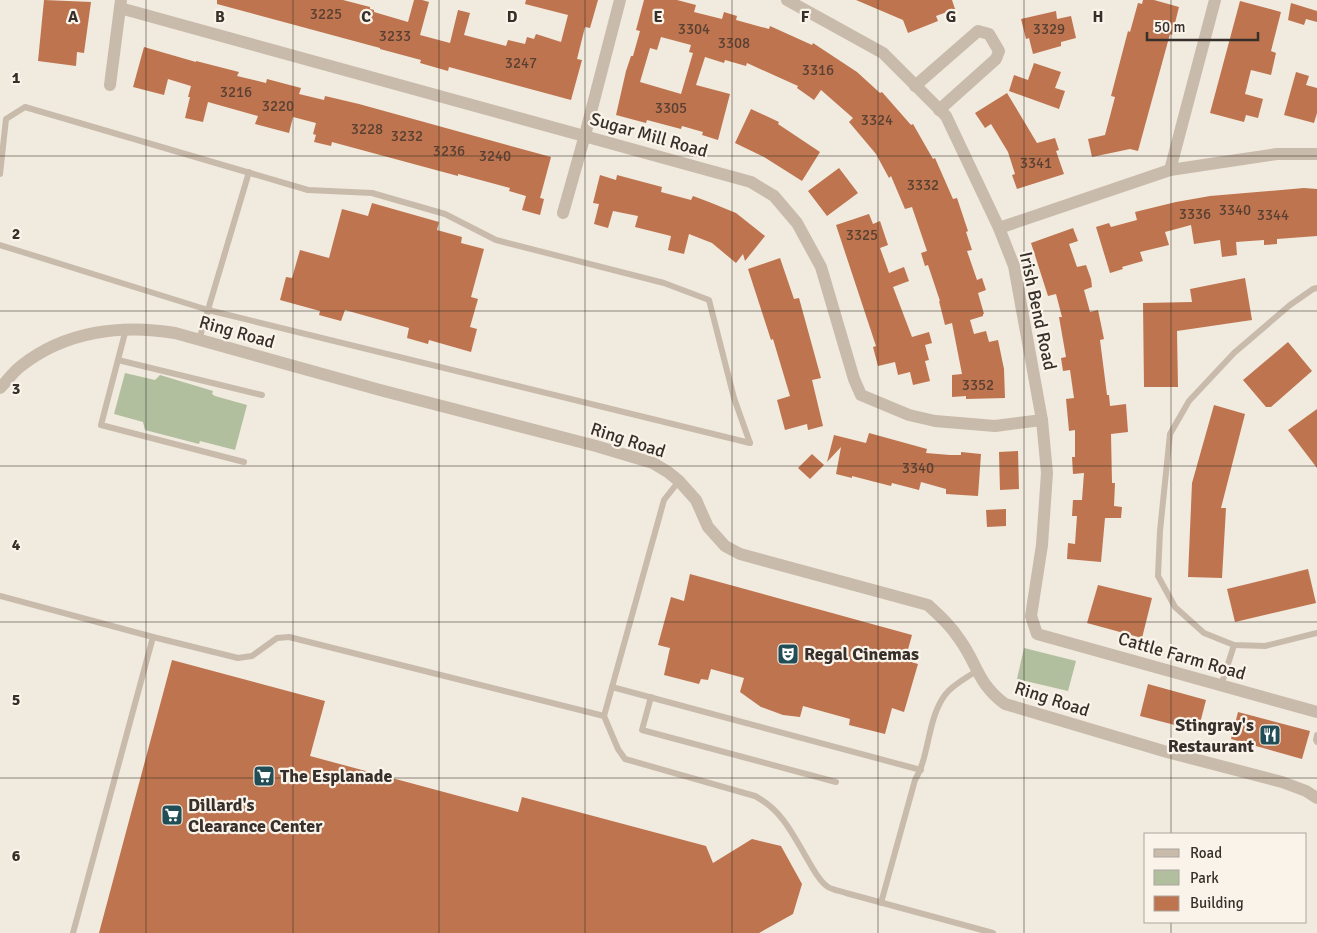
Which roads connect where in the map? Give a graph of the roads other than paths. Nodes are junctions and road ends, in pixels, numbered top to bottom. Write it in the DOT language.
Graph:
graph roads {
  1 [pos="620,0"];
  2 [pos="787,0"];
  3 [pos="1215,0"];
  4 [pos="120,4"];
  5 [pos="110,85"];
  6 [pos="915,86"];
  7 [pos="939,110"];
  8 [pos="586,136"];
  9 [pos="1317,154"];
  10 [pos="1170,170"];
  11 [pos="249,172"];
  12 [pos="0,174"];
  13 [pos="564,213"];
  14 [pos="999,228"];
  15 [pos="0,245"];
  16 [pos="1317,288"];
  17 [pos="208,310"];
  18 [pos="126,328"];
  19 [pos="199,340"];
  20 [pos="118,360"];
  21 [pos="0,388"];
  22 [pos="262,395"];
  23 [pos="1042,420"];
  24 [pos="244,462"];
  25 [pos="678,481"];
  26 [pos="0,596"];
  27 [pos="1317,633"];
  28 [pos="1037,634"];
  29 [pos="153,637"];
  30 [pos="1234,646"];
  31 [pos="976,671"];
  32 [pos="1221,686"];
  33 [pos="612,687"];
  34 [pos="650,697"];
  35 [pos="1317,712"];
  36 [pos="604,716"];
  37 [pos="1317,735"];
  38 [pos="1317,742"];
  39 [pos="921,770"];
  40 [pos="836,782"];
  41 [pos="1317,798"];
  42 [pos="881,903"];
  43 [pos="73,933"];
  44 [pos="993,933"];
  1 -- 8 [label="street"];
  2 -- 6 [label="street, Irish Bend Road"];
  3 -- 10 [label="street"];
  4 -- 5 [label="street"];
  4 -- 8 [label="street, Sugar Mill Road"];
  6 -- 7 [label="street, Irish Bend Road"];
  6 -- 7 [label="street"];
  7 -- 14 [label="street, Irish Bend Road"];
  8 -- 13 [label="street"];
  8 -- 23 [label="street, Sugar Mill Road"];
  9 -- 10 [label="street"];
  10 -- 14 [label="street"];
  11 -- 12 [label="lane"];
  11 -- 17 [label="lane"];
  11 -- 17 [label="lane"];
  14 -- 23 [label="street, Irish Bend Road"];
  15 -- 17 [label="lane"];
  16 -- 30 [label="lane"];
  17 -- 19 [label="lane"];
  18 -- 19 [label="street, Ring Road"];
  18 -- 20 [label="lane"];
  18 -- 21 [label="street, Ring Road"];
  19 -- 25 [label="street, Ring Road"];
  20 -- 22 [label="lane"];
  20 -- 24 [label="lane"];
  23 -- 28 [label="street, Irish Bend Road"];
  25 -- 31 [label="street, Ring Road"];
  25 -- 33 [label="lane"];
  26 -- 29 [label="lane"];
  27 -- 30 [label="lane"];
  28 -- 32 [label="street, Cattle Farm Road"];
  29 -- 36 [label="lane"];
  29 -- 43 [label="lane"];
  30 -- 32 [label="lane"];
  31 -- 39 [label="lane"];
  31 -- 41 [label="street, Ring Road"];
  32 -- 35 [label="street, Cattle Farm Road"];
  33 -- 34 [label="lane"];
  33 -- 36 [label="lane"];
  34 -- 39 [label="lane"];
  34 -- 40 [label="lane"];
  36 -- 42 [label="lane"];
  37 -- 38 [label="lane"];
  39 -- 42 [label="lane"];
  42 -- 44 [label="lane"];
}
